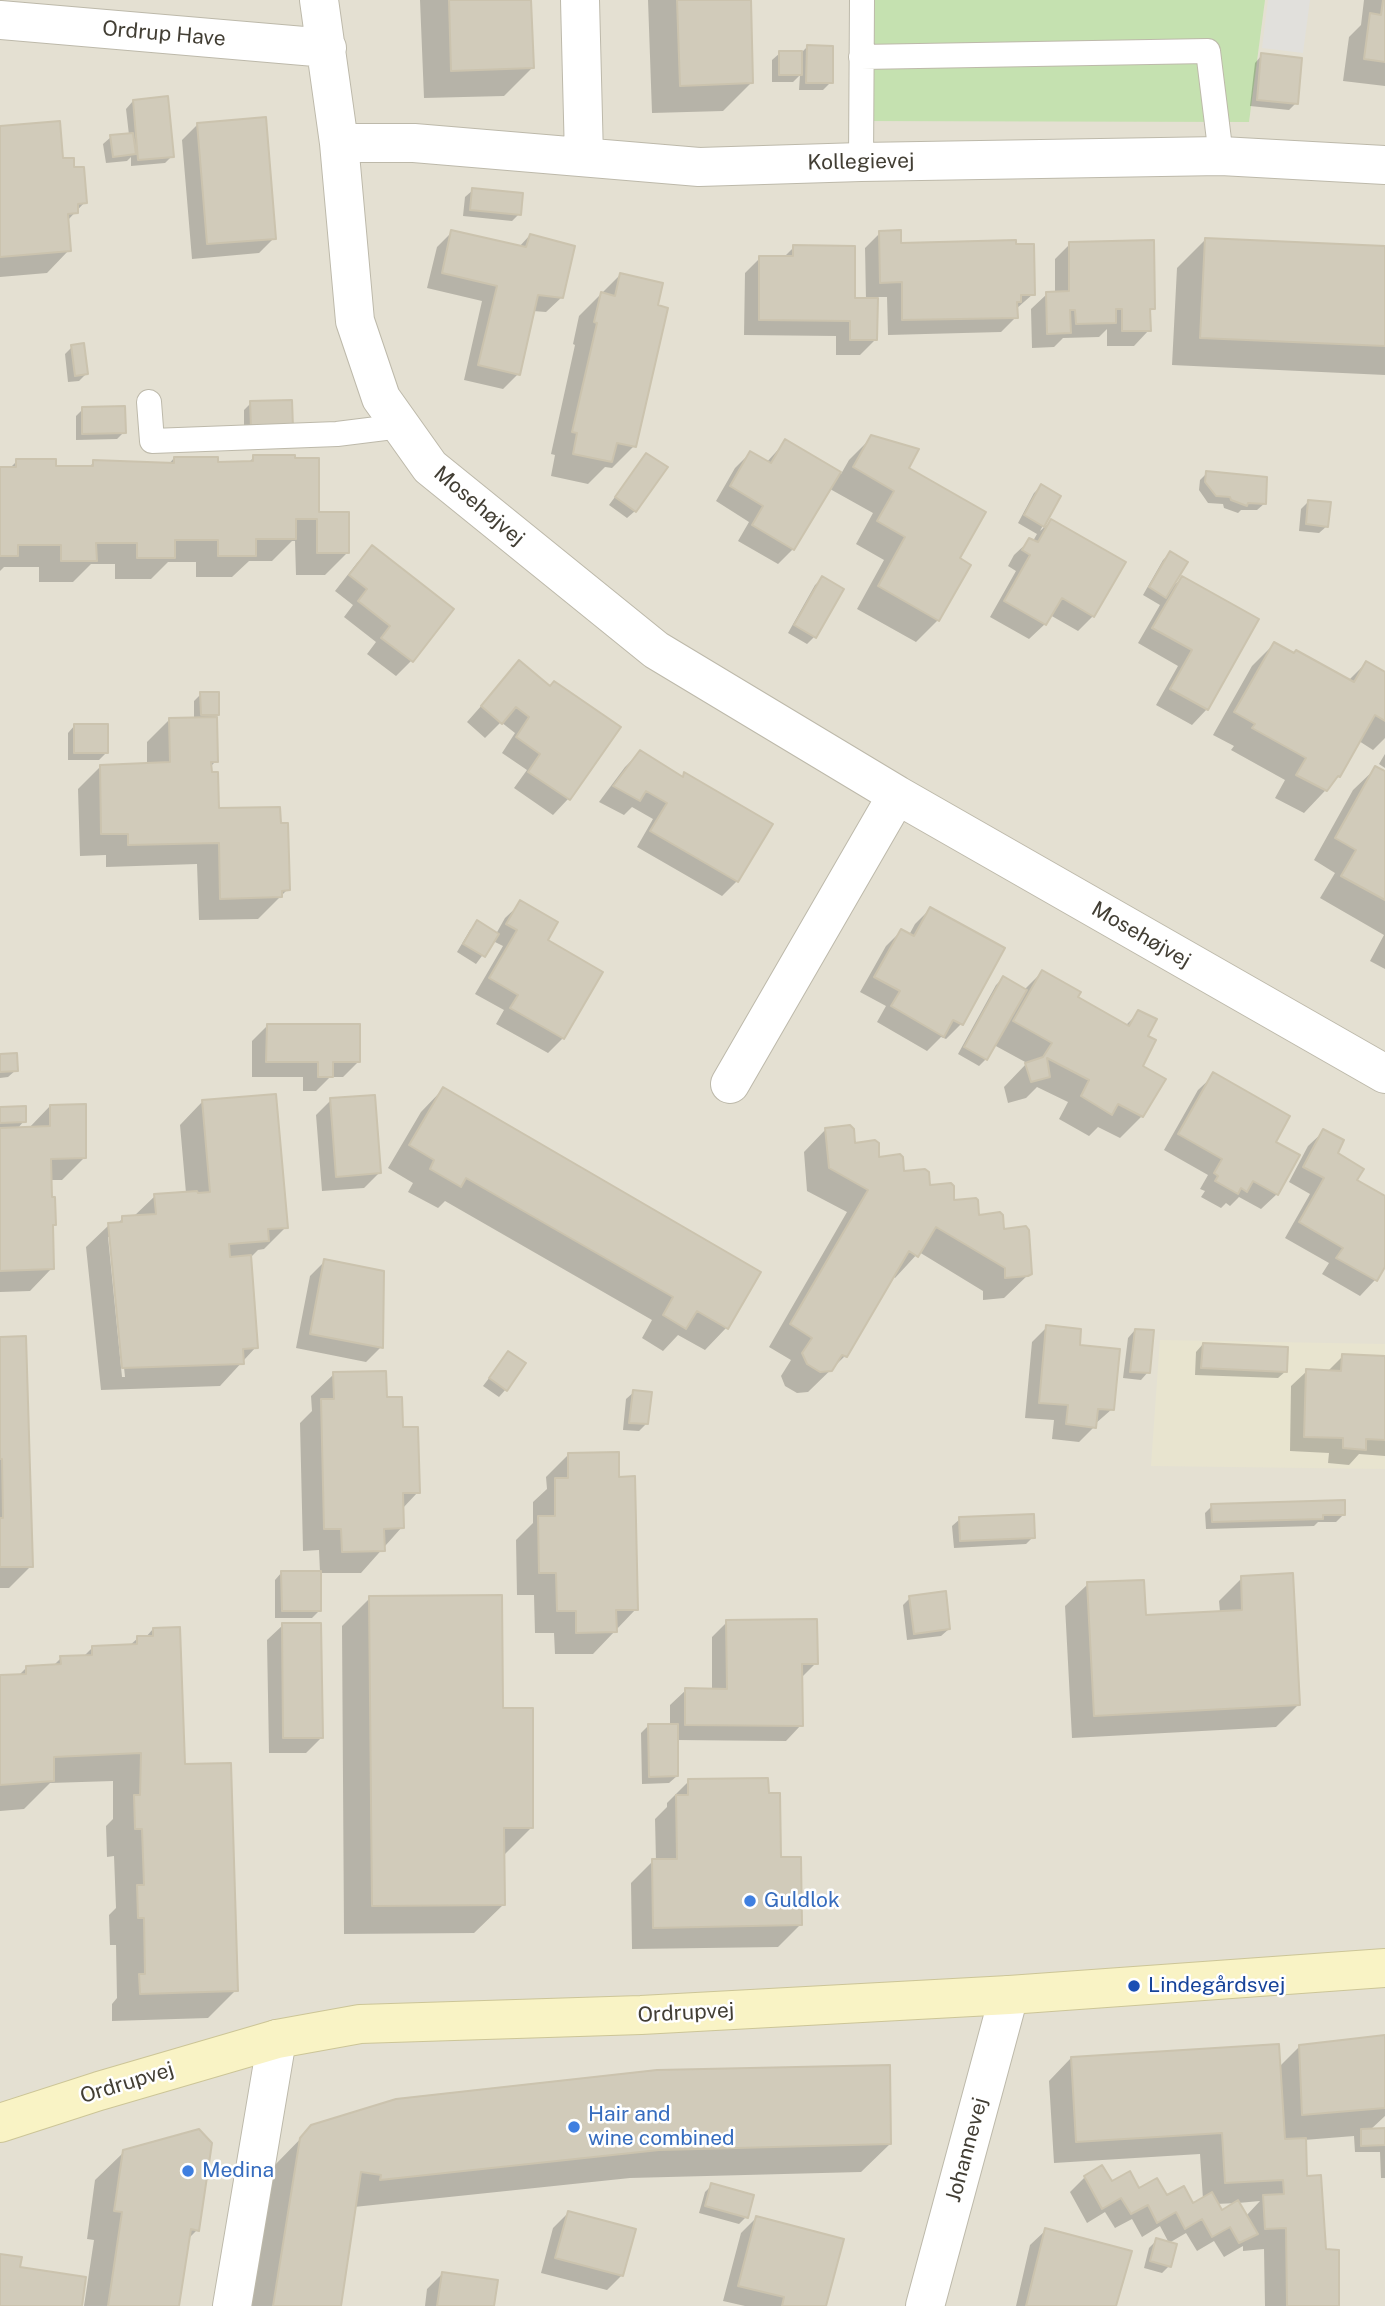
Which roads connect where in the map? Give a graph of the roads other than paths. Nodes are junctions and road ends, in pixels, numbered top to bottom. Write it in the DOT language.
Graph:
graph roads {
  1 [pos="319,0"];
  2 [pos="580,0"];
  3 [pos="862,0"];
  4 [pos="0,20"];
  5 [pos="327,48"];
  6 [pos="862,57"];
  7 [pos="339,144"];
  8 [pos="1221,156"];
  9 [pos="584,157"];
  10 [pos="862,162"];
  11 [pos="1385,165"];
  12 [pos="149,402"];
  13 [pos="401,426"];
  14 [pos="897,795"];
  15 [pos="1385,1074"];
  16 [pos="730,1084"];
  17 [pos="1385,1968"];
  18 [pos="1009,1995"];
  19 [pos="277,2039"];
  20 [pos="0,2123"];
  21 [pos="232,2306"];
  22 [pos="925,2306"];
  1 -- 5 [label="street, Mosehøjvej"];
  2 -- 9 [label="street"];
  3 -- 6 [label="lane"];
  4 -- 5 [label="street, Ordrup Have"];
  5 -- 7 [label="street, Mosehøjvej"];
  6 -- 8 [label="lane"];
  6 -- 10 [label="lane"];
  7 -- 9 [label="street, Kollegievej"];
  7 -- 13 [label="street, Mosehøjvej"];
  8 -- 10 [label="street, Kollegievej"];
  8 -- 11 [label="street, Kollegievej"];
  9 -- 10 [label="street, Kollegievej"];
  12 -- 13 [label="lane"];
  13 -- 14 [label="street, Mosehøjvej"];
  14 -- 15 [label="street, Mosehøjvej"];
  14 -- 16 [label="street"];
  17 -- 18 [label="street, Ordrupvej"];
  18 -- 19 [label="street, Ordrupvej"];
  18 -- 22 [label="street, Johannevej"];
  19 -- 20 [label="street, Ordrupvej"];
  19 -- 21 [label="street"];
}
